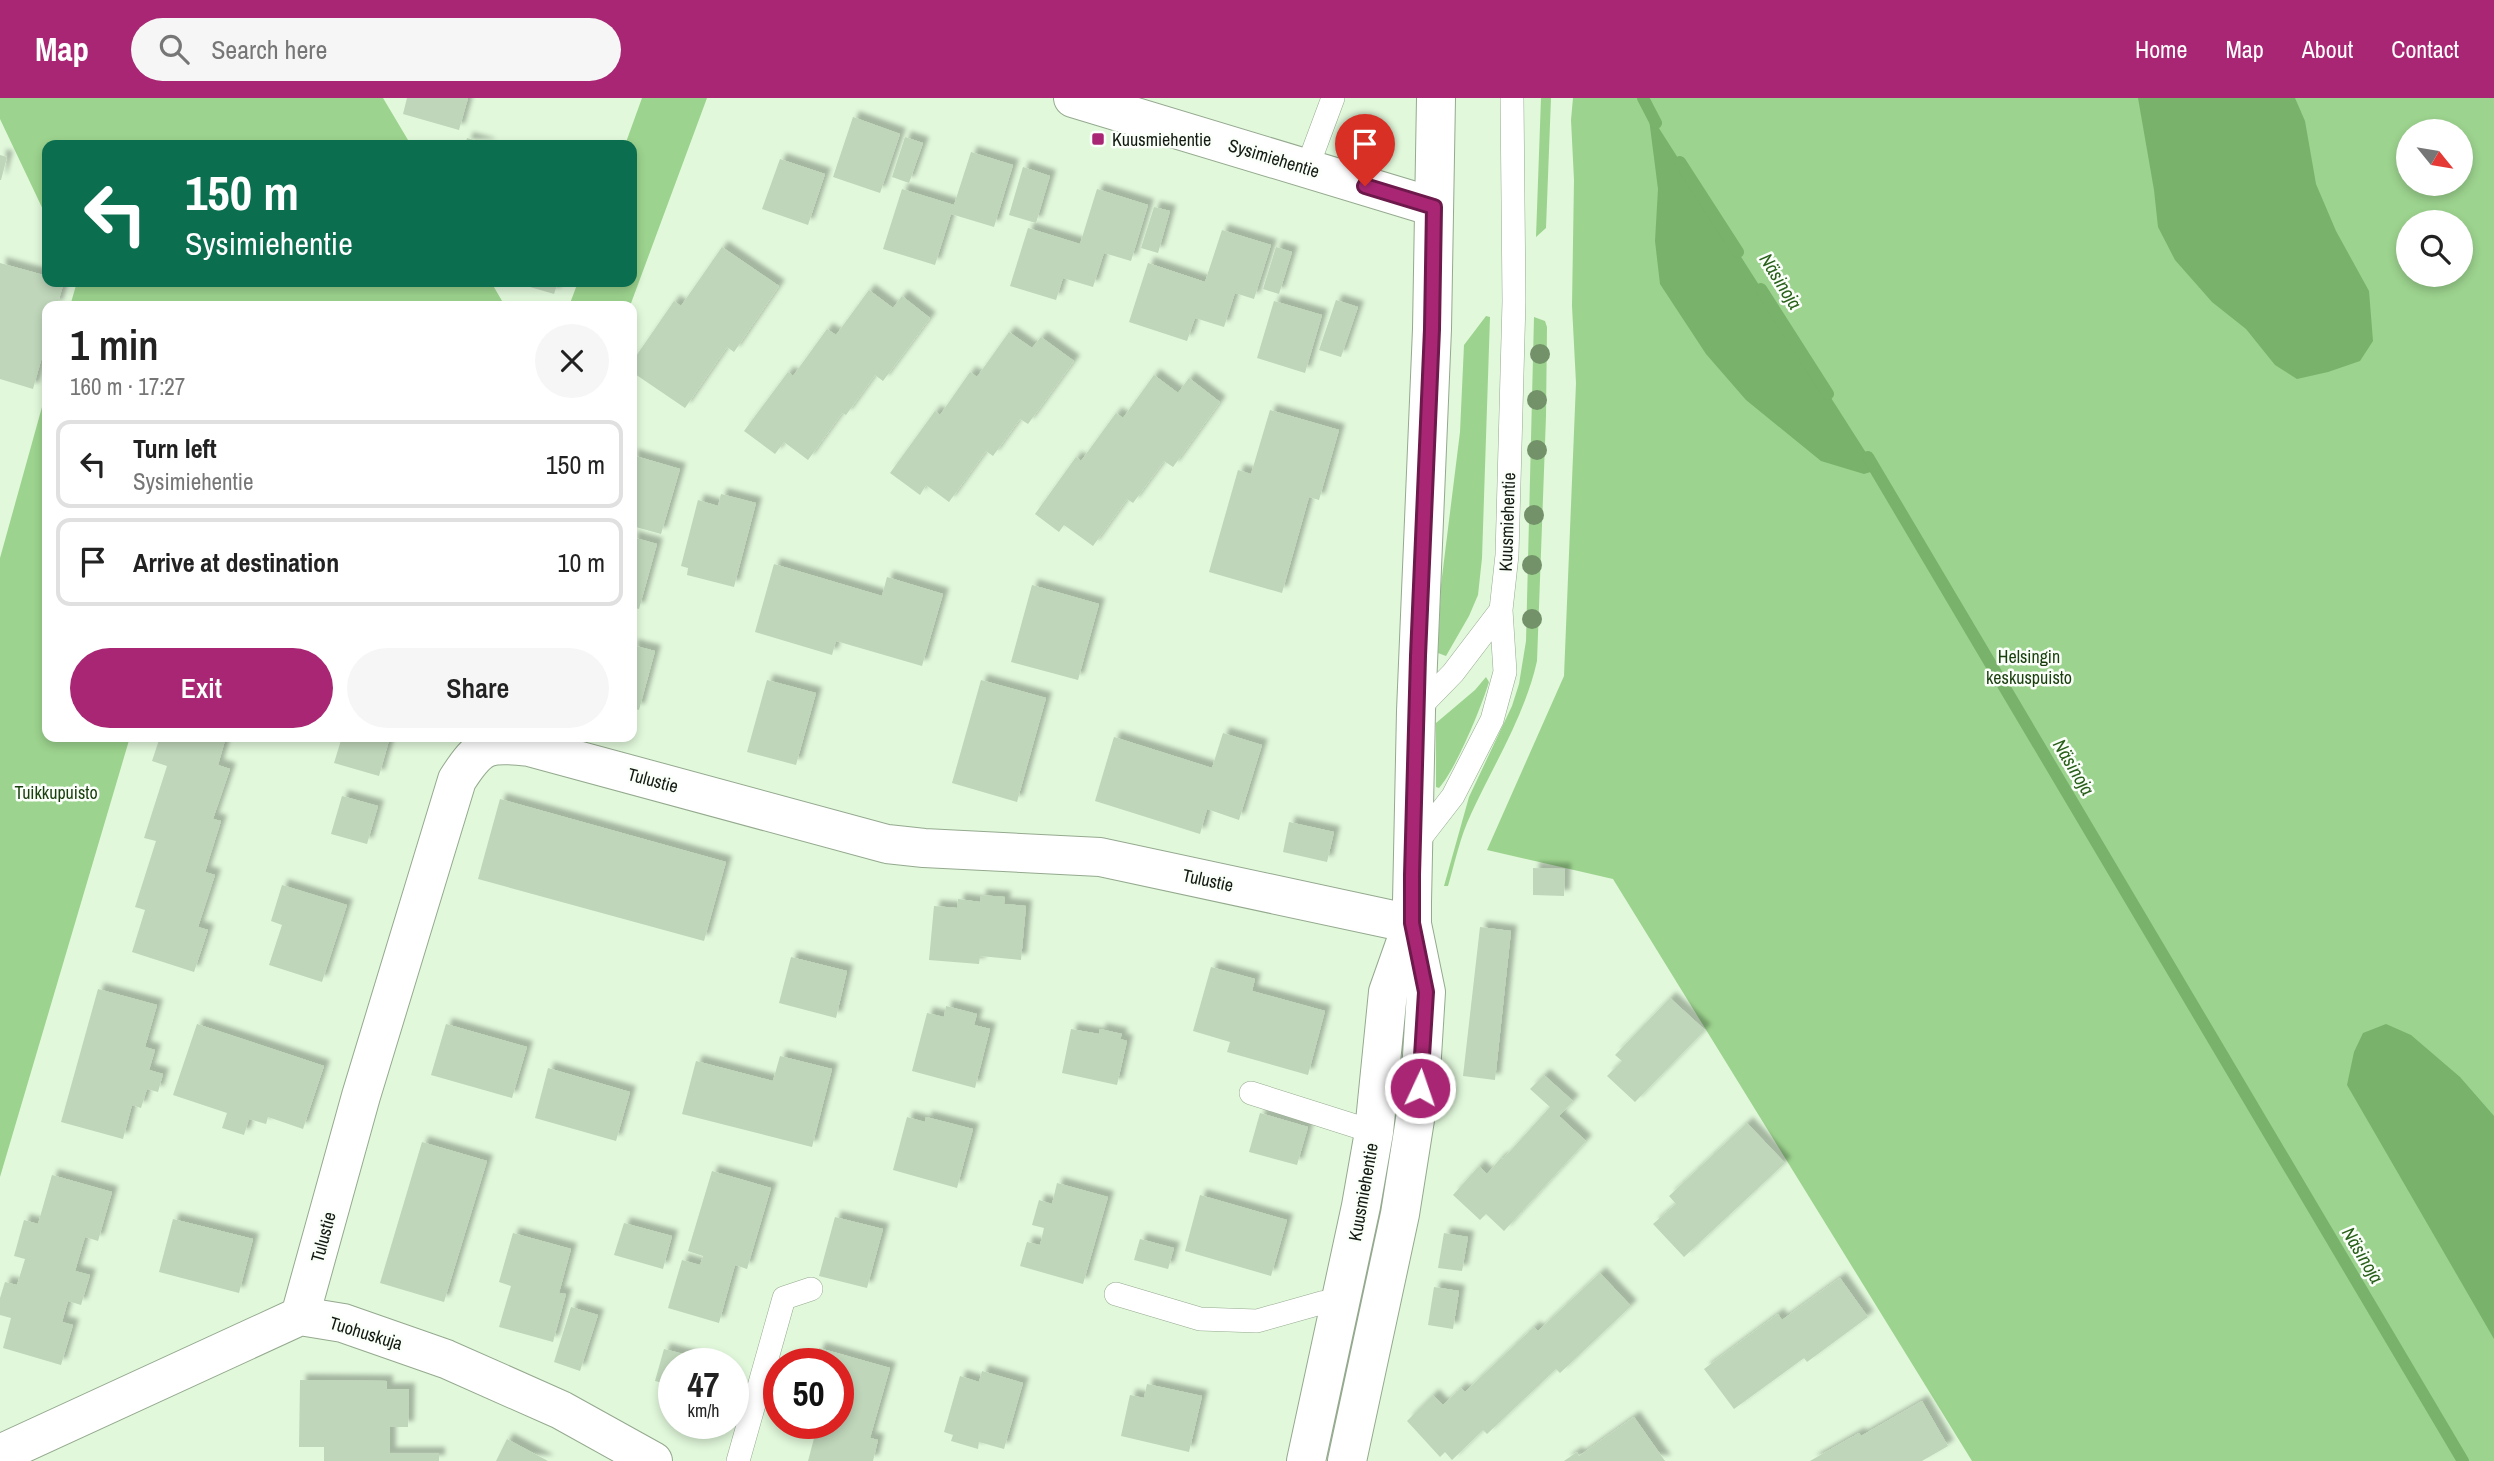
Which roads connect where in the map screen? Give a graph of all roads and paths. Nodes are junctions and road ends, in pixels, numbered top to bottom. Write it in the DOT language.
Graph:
graph roads {
  1 [pos="1073,98"];
  2 [pos="1333,98"];
  3 [pos="1436,98"];
  4 [pos="1512,98"];
  5 [pos="1307,168"];
  6 [pos="1434,207"];
  7 [pos="1502,610"];
  8 [pos="1416,711"];
  9 [pos="1413,847"];
  10 [pos="1412,923"];
  11 [pos="1251,1093"];
  12 [pos="1374,1132"];
  13 [pos="811,1289"];
  14 [pos="1116,1294"];
  15 [pos="1342,1300"];
  16 [pos="300,1316"];
  17 [pos="0,1454"];
  18 [pos="653,1461"];
  19 [pos="738,1461"];
  20 [pos="1306,1461"];
  21 [pos="1347,1461"];
  1 -- 5 [label="street, Sysimiehentie"];
  2 -- 5 [label="lane"];
  3 -- 6 [label="street, Kuusmiehentie"];
  4 -- 7 [label="lane, Kuusmiehentie"];
  5 -- 6 [label="street, Sysimiehentie"];
  6 -- 8 [label="street, Kuusmiehentie"];
  7 -- 8 [label="lane"];
  7 -- 9 [label="lane, Kuusmiehentie"];
  8 -- 9 [label="street, Kuusmiehentie"];
  9 -- 10 [label="street, Kuusmiehentie"];
  10 -- 12 [label="street, Kuusmiehentie"];
  10 -- 16 [label="street, Tulustie"];
  10 -- 21 [label="street, Kuusmiehentie"];
  11 -- 12 [label="lane"];
  12 -- 15 [label="street, Kuusmiehentie"];
  13 -- 19 [label="lane"];
  14 -- 15 [label="lane"];
  15 -- 20 [label="street, Kuusmiehentie"];
  16 -- 17 [label="street"];
  16 -- 18 [label="street, Tuohuskuja"];
}
